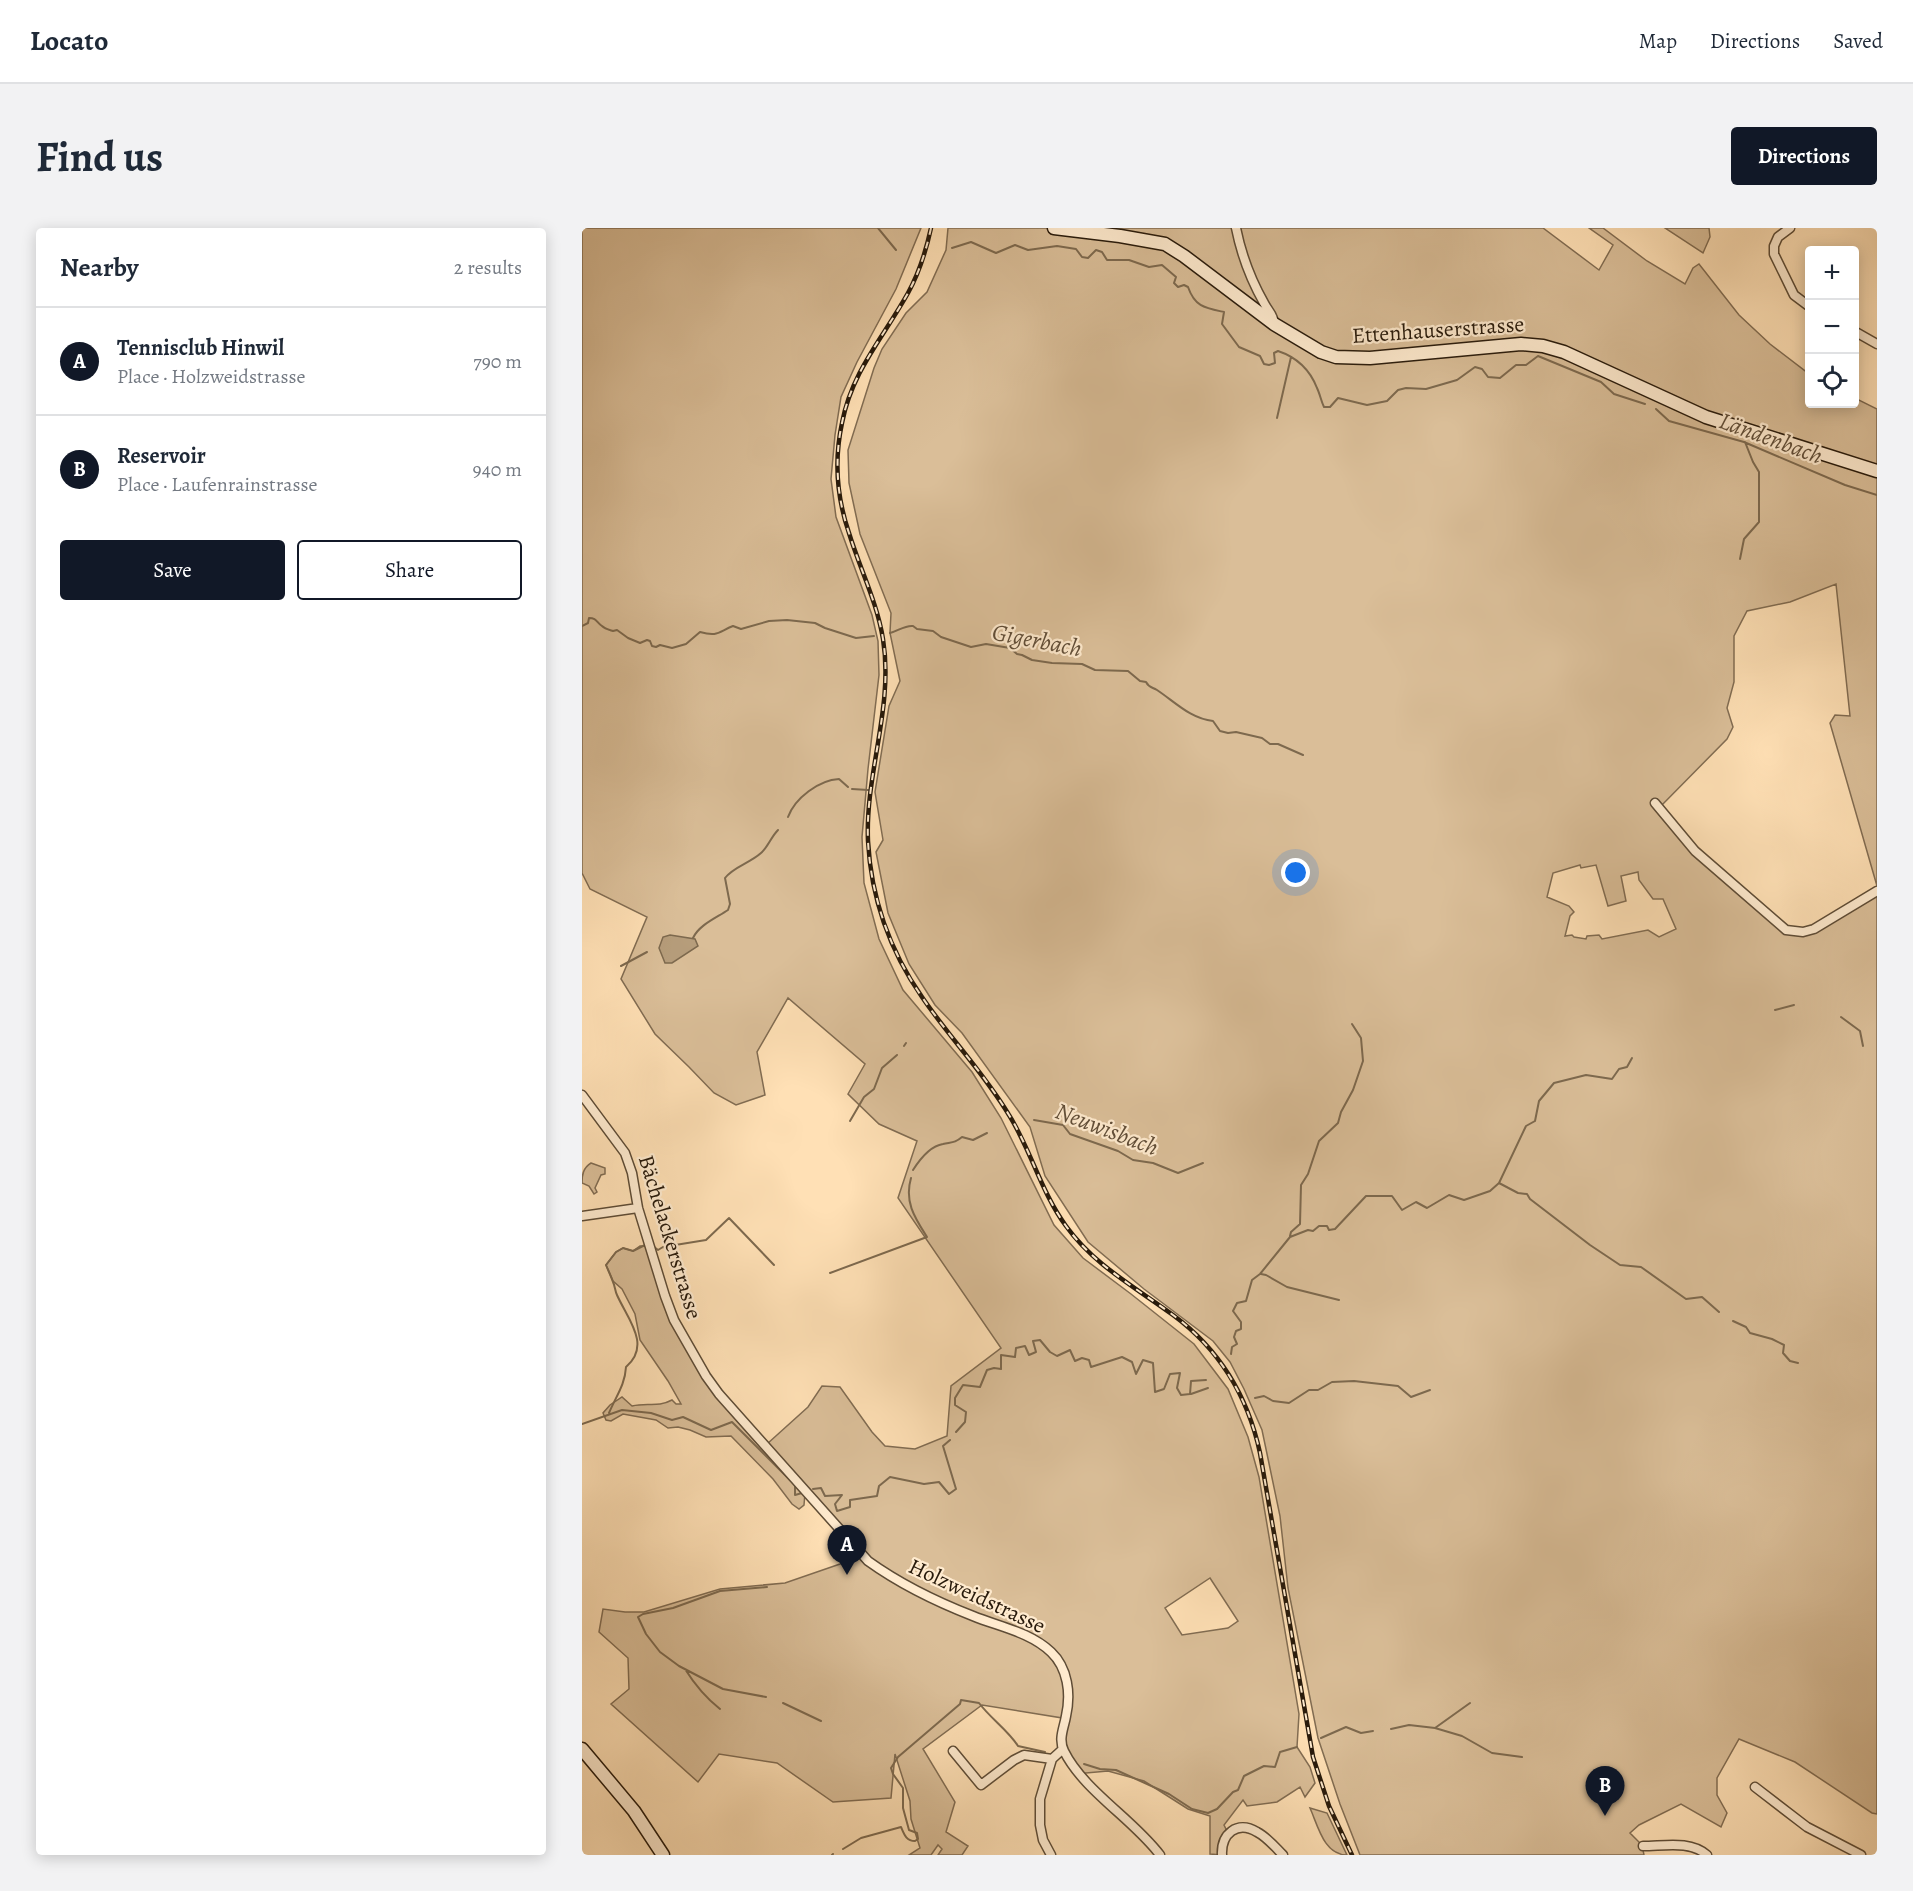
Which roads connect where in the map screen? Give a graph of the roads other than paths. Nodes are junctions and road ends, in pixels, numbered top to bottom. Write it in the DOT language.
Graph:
graph roads {
  1 [pos="1054,228"];
  2 [pos="1236,228"];
  3 [pos="1790,228"];
  4 [pos="1805,304"];
  5 [pos="1274,324"];
  6 [pos="1859,334"];
  7 [pos="1877,344"];
  8 [pos="1877,471"];
  9 [pos="1655,803"];
  10 [pos="1877,891"];
  11 [pos="582,1095"];
  12 [pos="638,1208"];
  13 [pos="582,1216"];
  14 [pos="719,1394"];
  15 [pos="582,1749"];
  16 [pos="1063,1749"];
  17 [pos="953,1751"];
  18 [pos="1052,1759"];
  19 [pos="1755,1787"];
  20 [pos="1643,1846"];
  21 [pos="663,1855"];
  22 [pos="1051,1855"];
  23 [pos="1161,1855"];
  24 [pos="1222,1855"];
  25 [pos="1283,1855"];
  26 [pos="1707,1855"];
  27 [pos="1861,1855"];
  1 -- 5 [label="street, Ettenhauserstrasse"];
  2 -- 5 [label="street"];
  3 -- 4 [label="street"];
  5 -- 8 [label="street, Ettenhauserstrasse"];
  6 -- 7 [label="street"];
  9 -- 10 [label="street"];
  11 -- 12 [label="street, Bächelackerstrasse"];
  12 -- 13 [label="street"];
  12 -- 14 [label="street, Bächelackerstrasse"];
  14 -- 16 [label="street, Holzweidstrasse"];
  15 -- 21 [label="street"];
  16 -- 18 [label="street"];
  16 -- 23 [label="street"];
  17 -- 18 [label="street"];
  18 -- 22 [label="street"];
  19 -- 27 [label="street"];
  20 -- 26 [label="street"];
  24 -- 25 [label="street"];
}
